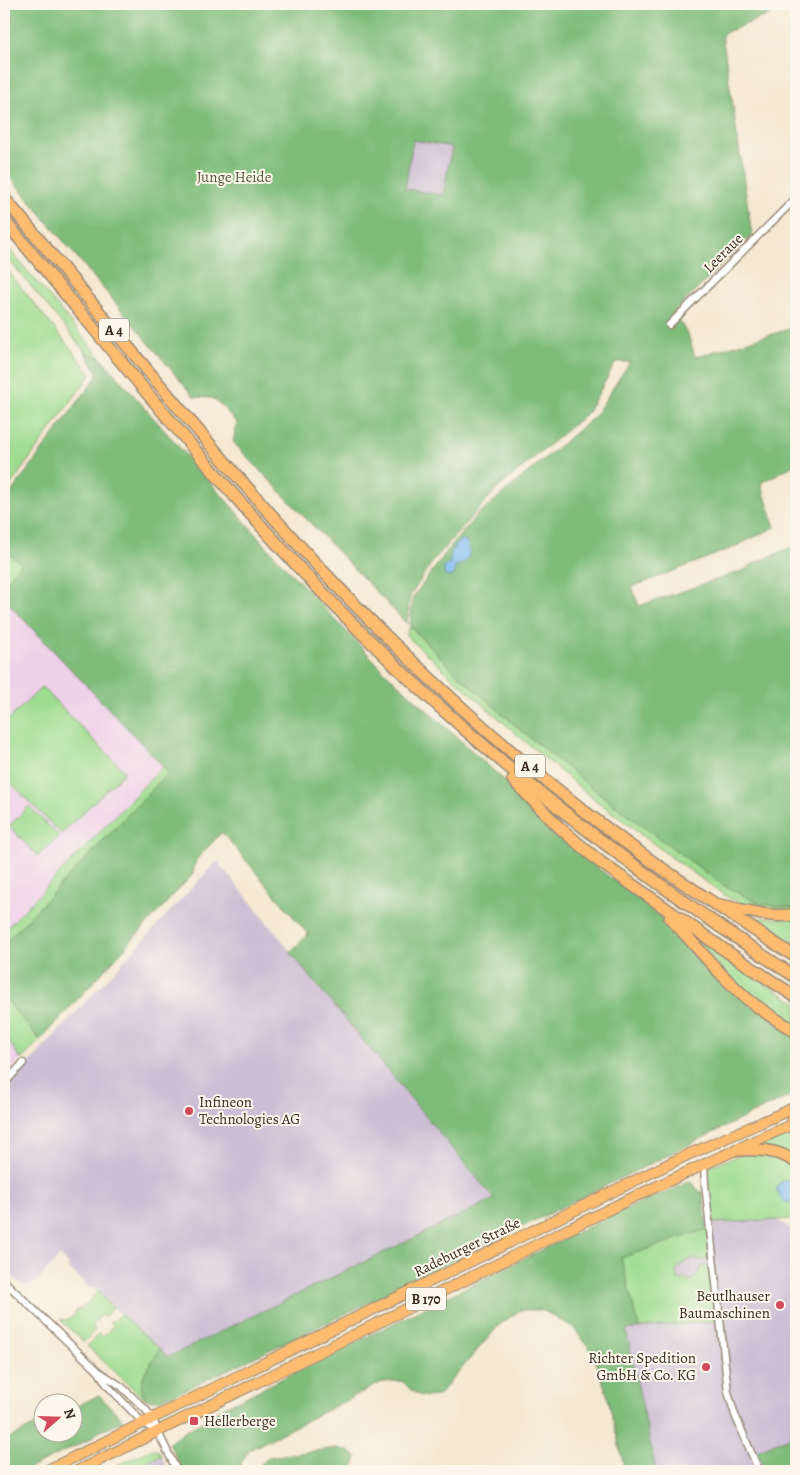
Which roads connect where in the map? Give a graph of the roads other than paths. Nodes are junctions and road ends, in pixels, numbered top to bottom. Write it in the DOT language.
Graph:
graph roads {
  1 [pos="4,198"];
  2 [pos="796,198"];
  3 [pos="4,220"];
  4 [pos="669,326"];
  5 [pos="502,762"];
  6 [pos="651,899"];
  7 [pos="714,903"];
  8 [pos="796,914"];
  9 [pos="796,957"];
  10 [pos="796,978"];
  11 [pos="796,997"];
  12 [pos="796,1032"];
  13 [pos="23,1063"];
  14 [pos="4,1084"];
  15 [pos="796,1107"];
  16 [pos="796,1125"];
  17 [pos="736,1150"];
  18 [pos="796,1162"];
  19 [pos="704,1165"];
  20 [pos="689,1172"];
  21 [pos="705,1184"];
  22 [pos="4,1281"];
  23 [pos="98,1371"];
  24 [pos="153,1418"];
  25 [pos="143,1423"];
  26 [pos="158,1432"];
  27 [pos="46,1471"];
  28 [pos="77,1471"];
  29 [pos="177,1471"];
  30 [pos="759,1471"];
  1 -- 7 [label="highway, A 4"];
  2 -- 4 [label="street, Leeraue"];
  3 -- 5 [label="highway, A 4"];
  5 -- 6 [label="highway"];
  5 -- 10 [label="highway, A 4"];
  6 -- 11 [label="highway"];
  6 -- 12 [label="highway"];
  7 -- 8 [label="highway"];
  7 -- 9 [label="highway, A 4"];
  13 -- 14 [label="street"];
  15 -- 16 [label="highway"];
  15 -- 24 [label="main road, Radeburger Straße / B 170"];
  16 -- 17 [label="main road, Radeburger Straße / B 170"];
  17 -- 18 [label="highway"];
  17 -- 19 [label="main road, Radeburger Straße / B 170"];
  19 -- 20 [label="main road, Radeburger Straße / B 170"];
  19 -- 21 [label="street"];
  20 -- 21 [label="street"];
  20 -- 26 [label="main road, Radeburger Straße / B 170"];
  21 -- 30 [label="street"];
  22 -- 23 [label="street"];
  23 -- 24 [label="street"];
  23 -- 25 [label="street"];
  24 -- 25 [label="main road, Radeburger Straße / B 170"];
  24 -- 26 [label="street"];
  25 -- 26 [label="street"];
  25 -- 27 [label="main road, Radeburger Straße / B 170"];
  26 -- 28 [label="main road, Radeburger Straße / B 170"];
  26 -- 29 [label="street"];
}
